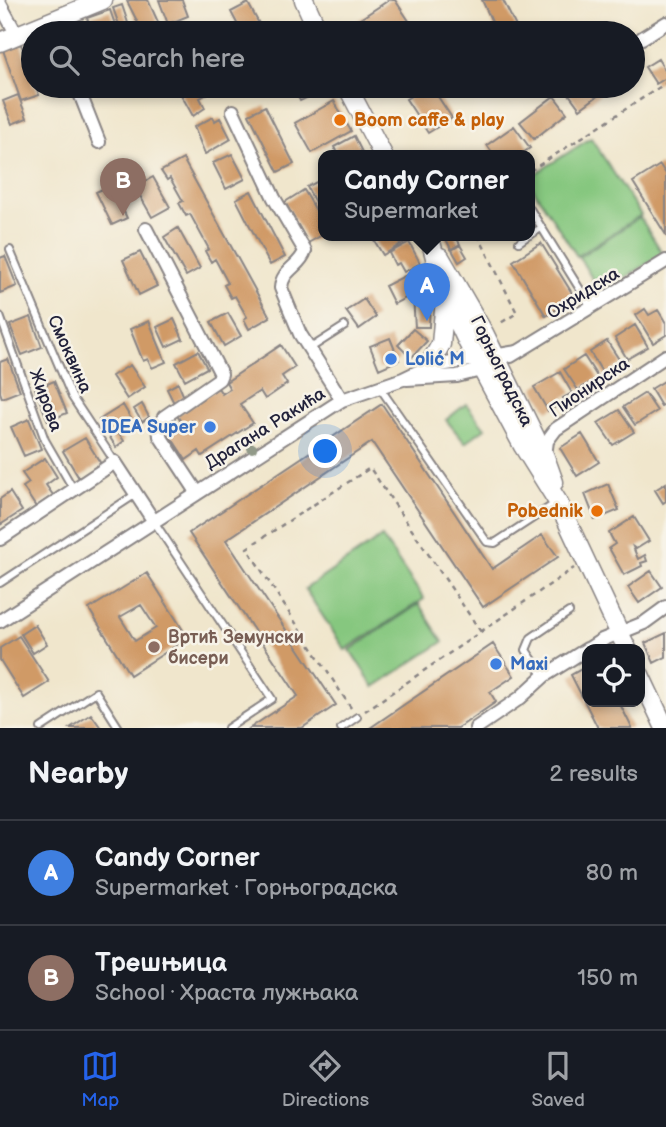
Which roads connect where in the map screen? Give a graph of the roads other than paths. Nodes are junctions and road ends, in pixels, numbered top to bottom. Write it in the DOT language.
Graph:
graph roads {
  1 [pos="103,0"];
  2 [pos="304,0"];
  3 [pos="0,4"];
  4 [pos="65,21"];
  5 [pos="314,21"];
  6 [pos="666,23"];
  7 [pos="21,34"];
  8 [pos="17,35"];
  9 [pos="645,36"];
  10 [pos="0,42"];
  11 [pos="82,98"];
  12 [pos="353,98"];
  13 [pos="233,111"];
  14 [pos="99,142"];
  15 [pos="380,150"];
  16 [pos="535,218"];
  17 [pos="541,228"];
  18 [pos="146,229"];
  19 [pos="535,232"];
  20 [pos="429,241"];
  21 [pos="430,241"];
  22 [pos="9,250"];
  23 [pos="666,261"];
  24 [pos="444,292"];
  25 [pos="592,308"];
  26 [pos="0,316"];
  27 [pos="345,326"];
  28 [pos="309,349"];
  29 [pos="517,352"];
  30 [pos="666,356"];
  31 [pos="488,362"];
  32 [pos="428,367"];
  33 [pos="403,379"];
  34 [pos="378,386"];
  35 [pos="342,400"];
  36 [pos="545,457"];
  37 [pos="116,463"];
  38 [pos="74,490"];
  39 [pos="197,492"];
  40 [pos="136,494"];
  41 [pos="558,502"];
  42 [pos="153,520"];
  43 [pos="0,539"];
  44 [pos="0,583"];
  45 [pos="666,607"];
  46 [pos="569,612"];
  47 [pos="0,621"];
  48 [pos="624,641"];
  49 [pos="582,652"];
  50 [pos="544,676"];
  51 [pos="645,686"];
  52 [pos="357,717"];
  53 [pos="41,728"];
  54 [pos="119,728"];
  55 [pos="228,728"];
  56 [pos="341,728"];
  57 [pos="476,728"];
  58 [pos="665,728"];
  1 -- 4 [label="street"];
  2 -- 5 [label="street"];
  3 -- 8 [label="street"];
  6 -- 9 [label="street"];
  7 -- 8 [label="street"];
  8 -- 10 [label="street"];
  11 -- 14 [label="street"];
  12 -- 15 [label="street"];
  13 -- 28 [label="street"];
  16 -- 17 [label="lane"];
  17 -- 19 [label="lane"];
  17 -- 25 [label="lane"];
  18 -- 39 [label="street"];
  20 -- 24 [label="street, Горњоградска"];
  21 -- 31 [label="street, Горњоградска"];
  22 -- 37 [label="lane, Смоквина"];
  23 -- 25 [label="street, Охридска"];
  24 -- 31 [label="street, Горњоградска"];
  24 -- 32 [label="street"];
  25 -- 29 [label="street, Охридска"];
  26 -- 38 [label="lane, Жирова"];
  27 -- 28 [label="lane"];
  28 -- 35 [label="street"];
  29 -- 31 [label="street, Драгана Ракића"];
  30 -- 36 [label="street, Пионирска"];
  31 -- 32 [label="street, Драгана Ракића"];
  31 -- 33 [label="street, Драгана Ракића"];
  31 -- 36 [label="street, Горњоградска"];
  31 -- 41 [label="street, Горњоградска"];
  32 -- 33 [label="street, Драгана Ракића"];
  33 -- 34 [label="street, Драгана Ракића"];
  34 -- 35 [label="street, Драгана Ракића"];
  34 -- 41 [label="lane"];
  35 -- 39 [label="street, Драгана Ракића"];
  36 -- 41 [label="street, Горњоградска"];
  37 -- 38 [label="street"];
  37 -- 40 [label="street"];
  38 -- 43 [label="street"];
  39 -- 42 [label="street, Драгана Ракића"];
  40 -- 42 [label="street"];
  40 -- 44 [label="lane"];
  41 -- 48 [label="street, Горњоградска"];
  42 -- 47 [label="street, Драгана Ракића"];
  42 -- 55 [label="lane"];
  45 -- 48 [label="street"];
  46 -- 50 [label="lane"];
  49 -- 50 [label="street"];
  50 -- 57 [label="street"];
  51 -- 58 [label="street"];
  52 -- 56 [label="lane"];
  53 -- 54 [label="lane"];
}
